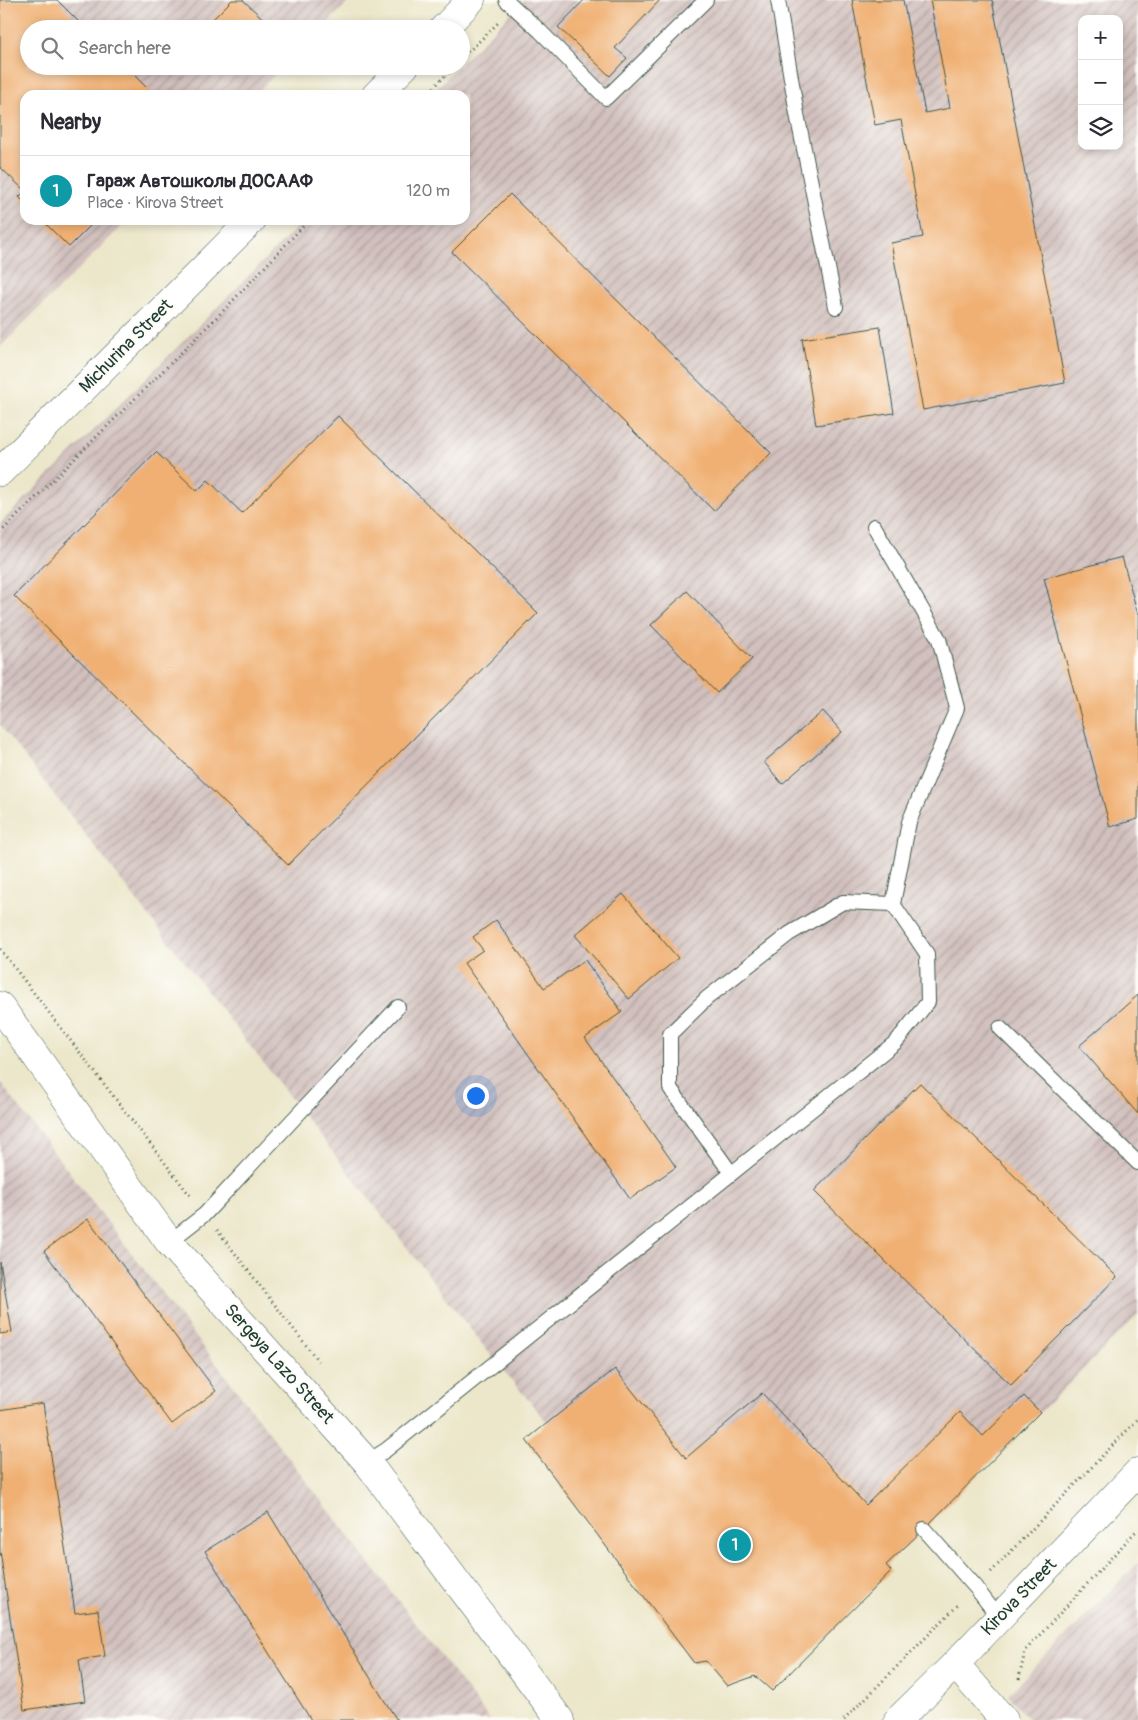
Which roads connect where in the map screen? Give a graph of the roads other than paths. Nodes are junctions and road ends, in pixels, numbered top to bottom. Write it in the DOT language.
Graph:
graph roads {
  1 [pos="471,0"];
  2 [pos="706,0"];
  3 [pos="778,0"];
  4 [pos="510,4"];
  5 [pos="451,20"];
  6 [pos="396,75"];
  7 [pos="381,90"];
  8 [pos="247,225"];
  9 [pos="836,307"];
  10 [pos="0,472"];
  11 [pos="874,526"];
  12 [pos="893,904"];
  13 [pos="0,1006"];
  14 [pos="398,1007"];
  15 [pos="1000,1028"];
  16 [pos="1138,1163"];
  17 [pos="731,1173"];
  18 [pos="170,1242"];
  19 [pos="367,1462"];
  20 [pos="1138,1472"];
  21 [pos="924,1529"];
  22 [pos="999,1618"];
  23 [pos="955,1664"];
  24 [pos="560,1720"];
  25 [pos="898,1720"];
  26 [pos="1004,1720"];
  1 -- 5 [label="street"];
  2 -- 4 [label="lane"];
  3 -- 9 [label="lane"];
  6 -- 7 [label="street"];
  8 -- 10 [label="street, Michurina Street"];
  11 -- 12 [label="lane"];
  12 -- 17 [label="lane"];
  12 -- 17 [label="lane"];
  13 -- 18 [label="street, Sergeya Lazo Street"];
  14 -- 18 [label="lane"];
  15 -- 16 [label="lane"];
  17 -- 19 [label="lane"];
  18 -- 19 [label="street, Sergeya Lazo Street"];
  19 -- 24 [label="street, Sergeya Lazo Street"];
  20 -- 22 [label="street, Kirova Street"];
  21 -- 22 [label="lane"];
  22 -- 23 [label="street, Kirova Street"];
  23 -- 25 [label="street, Kirova Street"];
  23 -- 26 [label="street"];
}
